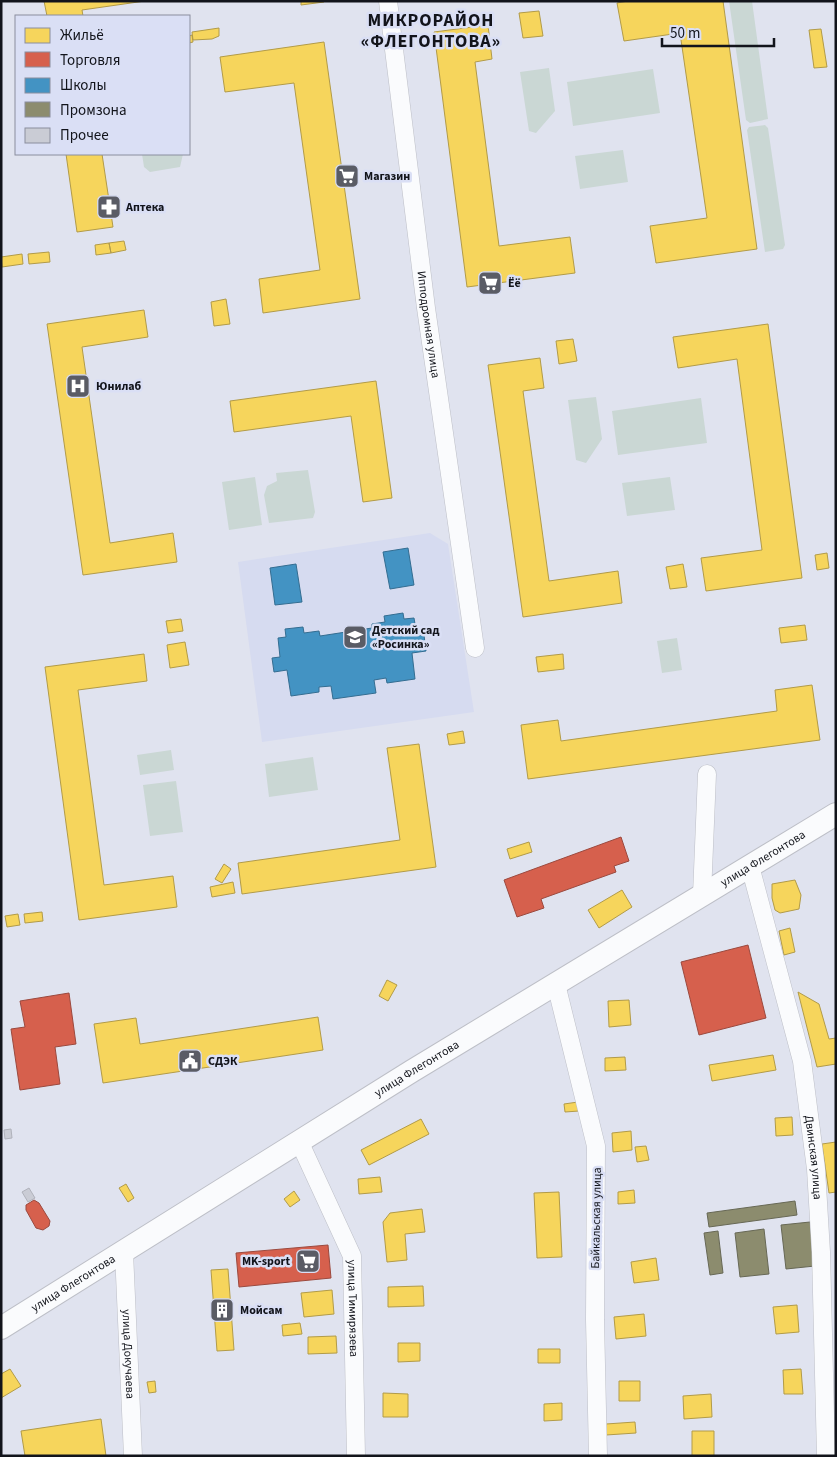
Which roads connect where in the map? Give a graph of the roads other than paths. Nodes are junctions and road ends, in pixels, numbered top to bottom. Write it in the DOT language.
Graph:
graph roads {
  1 [pos="388,1"];
  2 [pos="475,648"];
  3 [pos="707,774"];
  4 [pos="836,814"];
  5 [pos="750,866"];
  6 [pos="702,895"];
  7 [pos="556,984"];
  8 [pos="299,1141"];
  9 [pos="124,1252"];
  10 [pos="1,1328"];
  11 [pos="133,1456"];
  12 [pos="356,1456"];
  13 [pos="598,1456"];
  14 [pos="826,1456"];
  1 -- 2 [label="street, Ипподромная улица"];
  3 -- 6 [label="street"];
  4 -- 5 [label="street, улица Флегонтова"];
  5 -- 6 [label="street, улица Флегонтова"];
  5 -- 14 [label="street, Двинская улица"];
  6 -- 7 [label="street, улица Флегонтова"];
  7 -- 8 [label="street, улица Флегонтова"];
  7 -- 13 [label="street, Байкальская улица"];
  8 -- 9 [label="street, улица Флегонтова"];
  8 -- 12 [label="street, улица Тимирязева"];
  9 -- 10 [label="street, улица Флегонтова"];
  9 -- 11 [label="street, улица Докучаева"];
}
